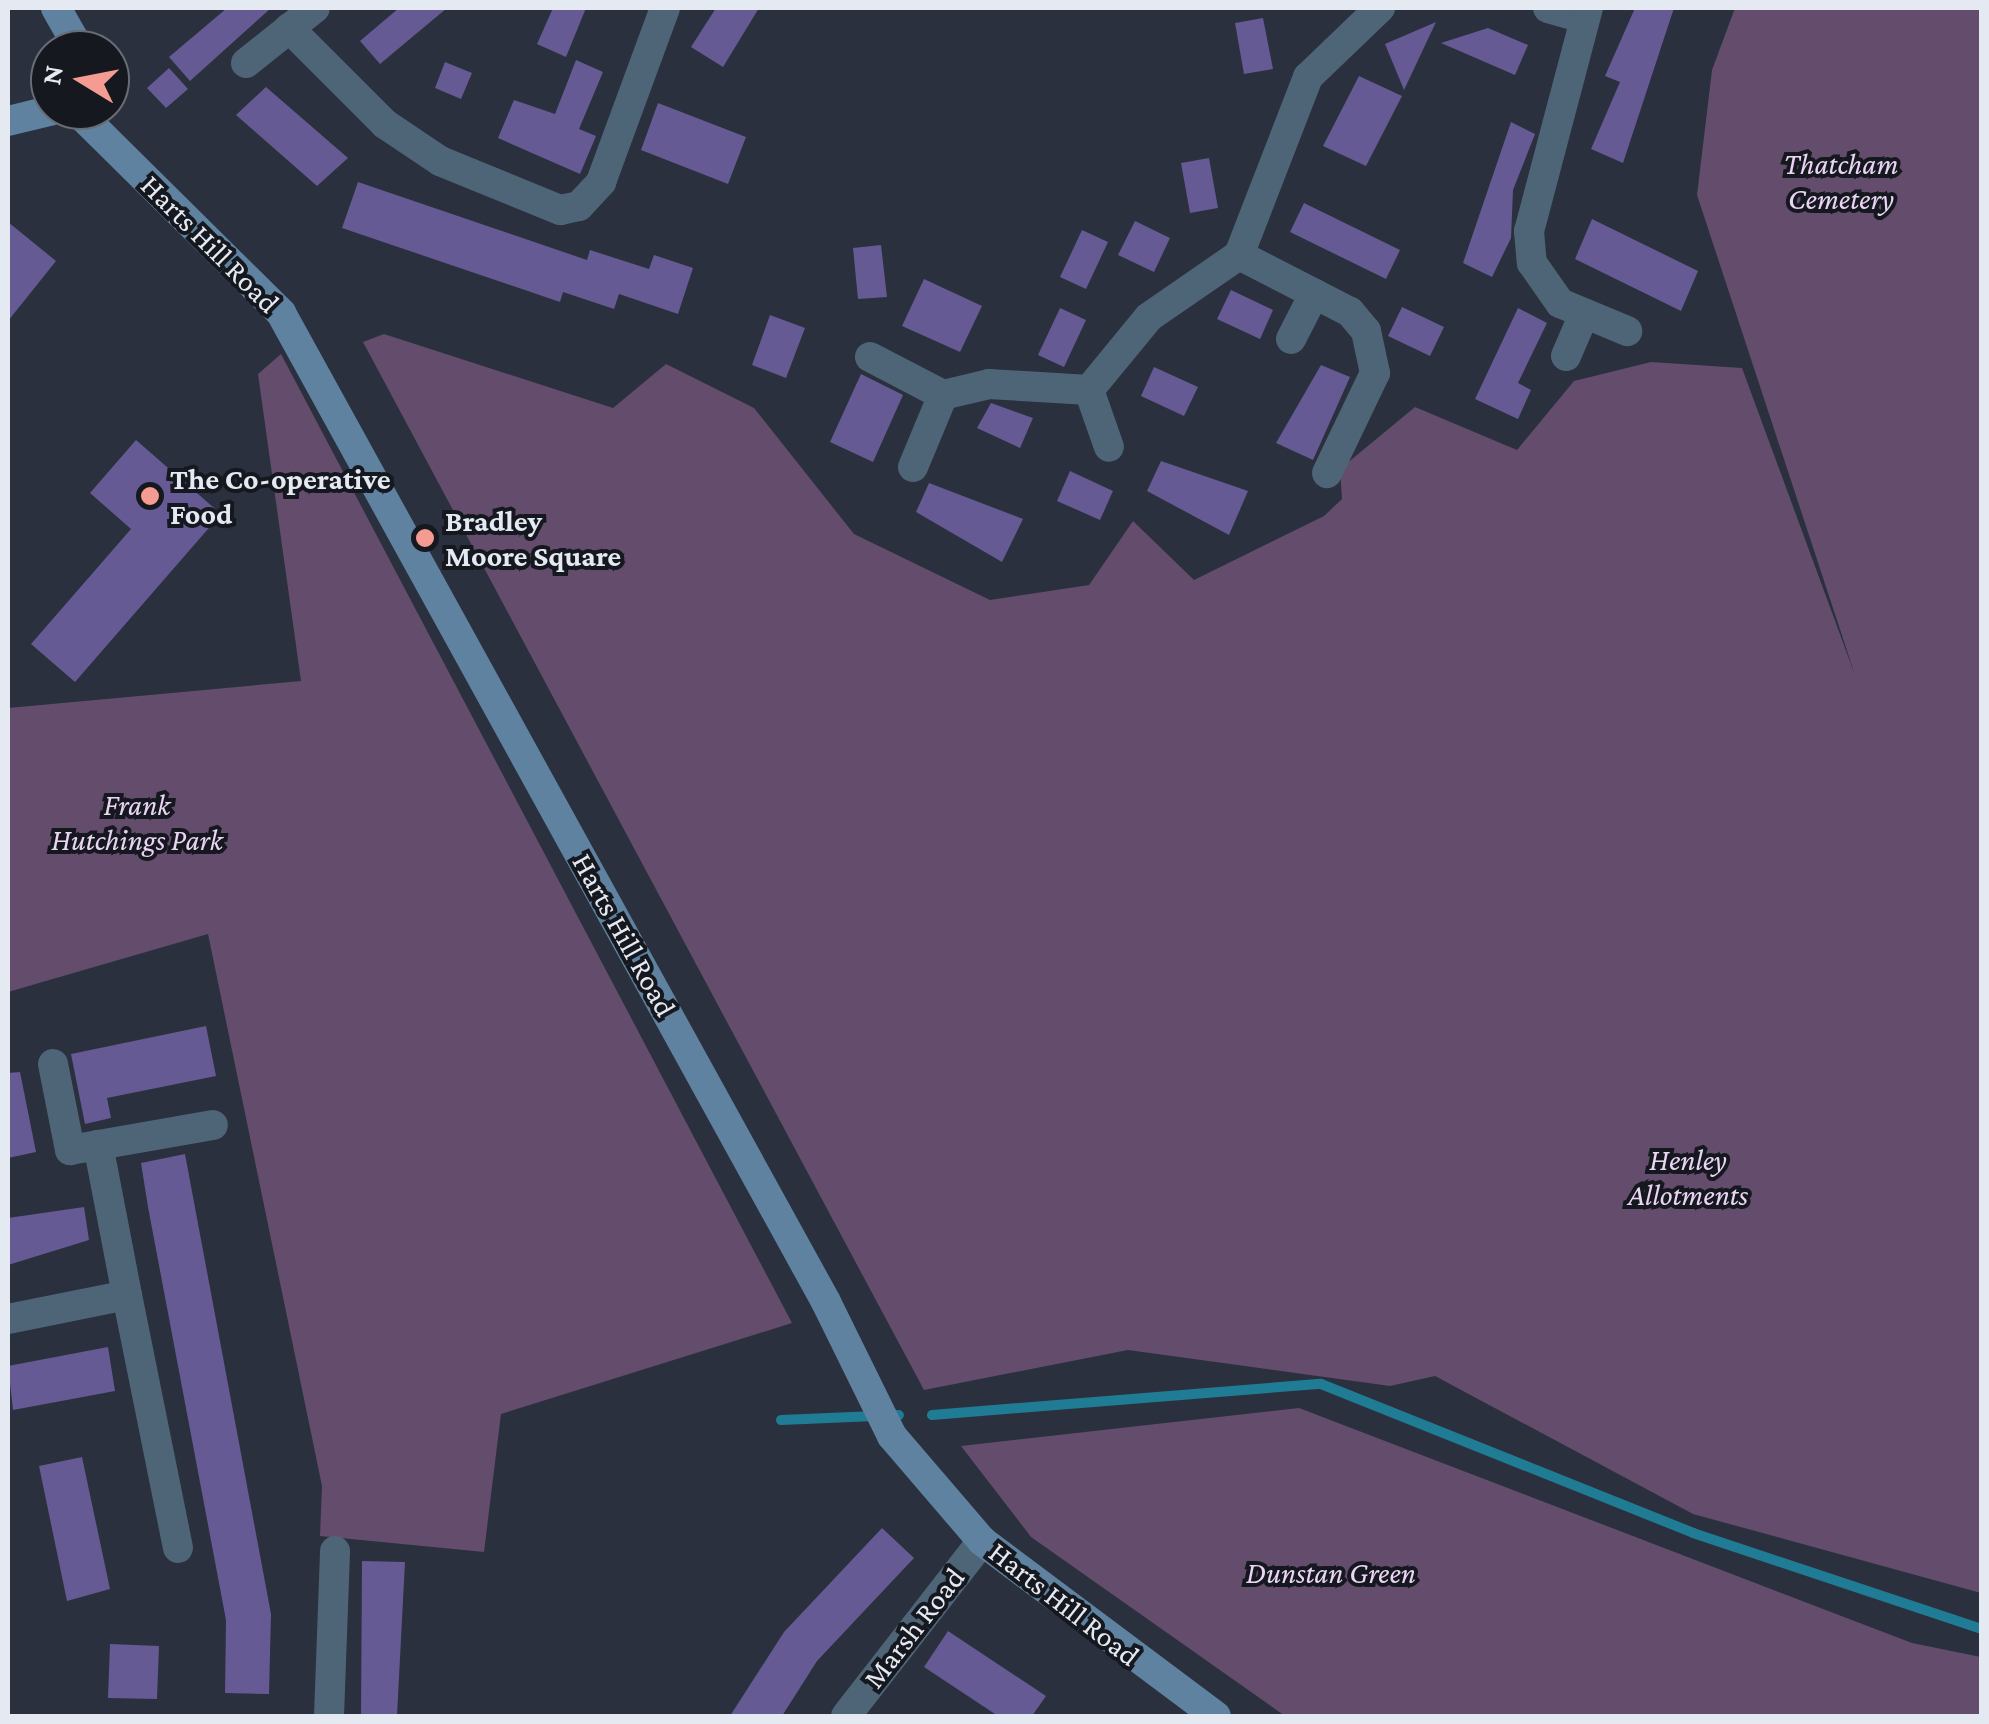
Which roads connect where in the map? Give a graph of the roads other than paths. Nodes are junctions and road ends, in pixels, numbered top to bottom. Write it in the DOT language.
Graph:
graph roads {
  1 [pos="316,8"];
  2 [pos="665,8"];
  3 [pos="1380,8"];
  4 [pos="1548,8"];
  5 [pos="1585,13"];
  6 [pos="289,28"];
  7 [pos="246,63"];
  8 [pos="96,130"];
  9 [pos="1239,255"];
  10 [pos="1314,294"];
  11 [pos="1584,314"];
  12 [pos="1626,332"];
  13 [pos="1291,340"];
  14 [pos="1566,356"];
  15 [pos="870,357"];
  16 [pos="1089,390"];
  17 [pos="942,395"];
  18 [pos="1109,446"];
  19 [pos="914,467"];
  20 [pos="1327,473"];
  21 [pos="53,1064"];
  22 [pos="213,1124"];
  23 [pos="98,1145"];
  24 [pos="127,1295"];
  25 [pos="8,1319"];
  26 [pos="982,1541"];
  27 [pos="178,1548"];
  28 [pos="335,1552"];
  29 [pos="329,1716"];
  30 [pos="846,1716"];
  31 [pos="1216,1716"];
  1 -- 6 [label="street"];
  2 -- 6 [label="street"];
  3 -- 9 [label="street"];
  4 -- 5 [label="street"];
  5 -- 11 [label="street"];
  6 -- 7 [label="street"];
  8 -- 26 [label="street, Harts Hill Road"];
  9 -- 10 [label="street"];
  9 -- 16 [label="street"];
  10 -- 13 [label="street"];
  10 -- 20 [label="street"];
  11 -- 12 [label="street"];
  11 -- 14 [label="street"];
  15 -- 17 [label="street"];
  16 -- 17 [label="street"];
  16 -- 18 [label="street"];
  17 -- 19 [label="street"];
  21 -- 23 [label="street"];
  22 -- 23 [label="street"];
  23 -- 24 [label="street"];
  24 -- 25 [label="street"];
  24 -- 27 [label="street"];
  26 -- 30 [label="street, Marsh Road"];
  26 -- 31 [label="street, Harts Hill Road"];
  28 -- 29 [label="street"];
}
